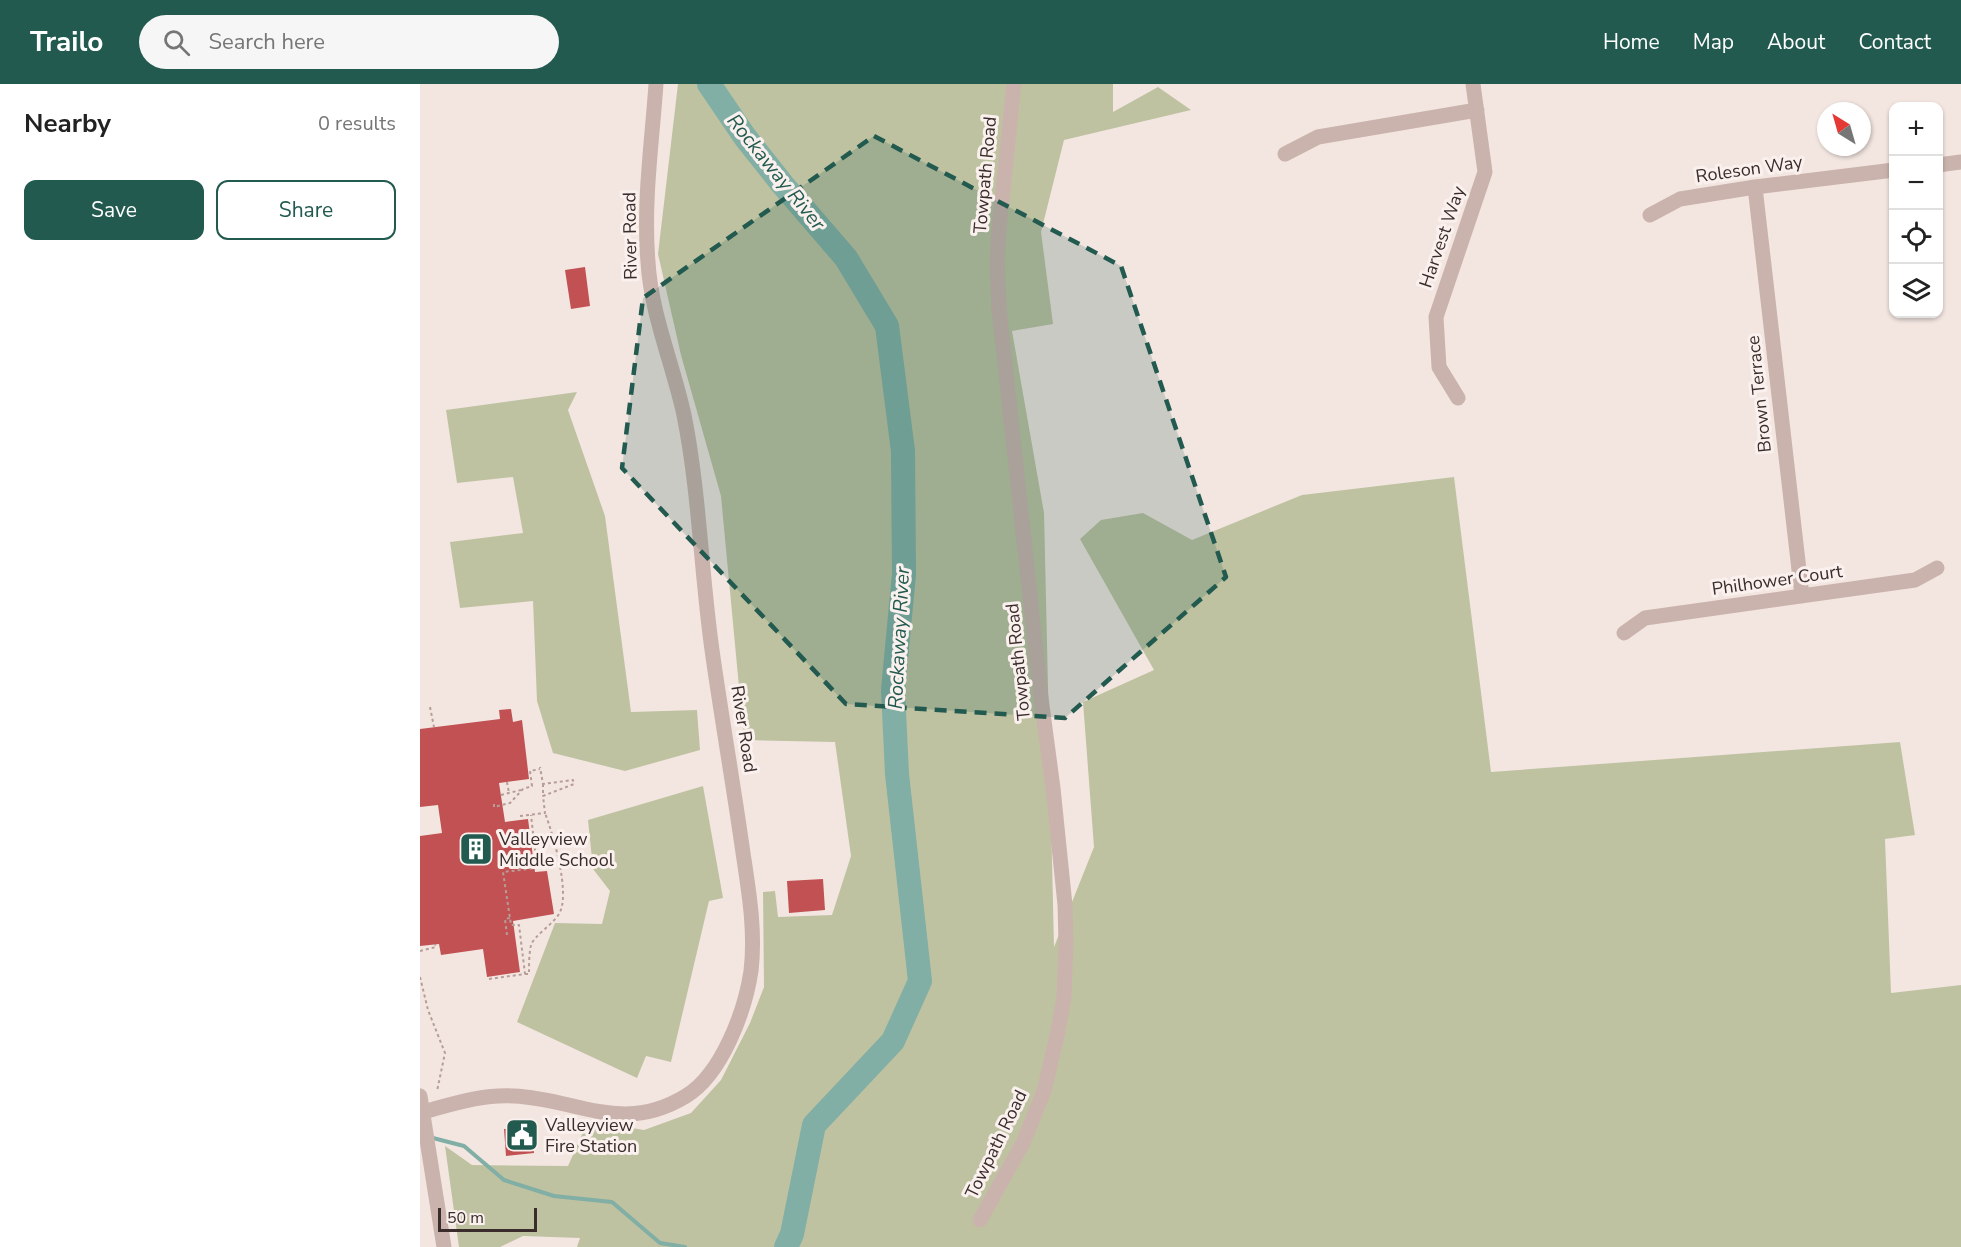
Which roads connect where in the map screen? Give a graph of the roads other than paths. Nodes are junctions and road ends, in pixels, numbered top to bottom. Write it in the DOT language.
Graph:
graph roads {
  1 [pos="656,84"];
  2 [pos="1014,84"];
  3 [pos="1473,84"];
  4 [pos="1477,110"];
  5 [pos="1285,154"];
  6 [pos="1961,162"];
  7 [pos="1943,164"];
  8 [pos="1889,170"];
  9 [pos="1755,187"];
  10 [pos="1650,215"];
  11 [pos="1458,399"];
  12 [pos="1937,568"];
  13 [pos="1802,596"];
  14 [pos="1624,633"];
  15 [pos="420,1096"];
  16 [pos="425,1120"];
  17 [pos="980,1220"];
  18 [pos="444,1247"];
  1 -- 16 [label="street, River Road"];
  2 -- 17 [label="street, Towpath Road"];
  3 -- 4 [label="street, Harvest Way"];
  4 -- 5 [label="street"];
  4 -- 11 [label="street, Harvest Way"];
  6 -- 7 [label="street"];
  8 -- 9 [label="street, Roleson Way"];
  9 -- 10 [label="street, Roleson Way"];
  9 -- 13 [label="street, Brown Terrace"];
  12 -- 13 [label="street, Philhower Court"];
  13 -- 14 [label="street, Philhower Court"];
  15 -- 16 [label="street"];
  16 -- 18 [label="street"];
}
